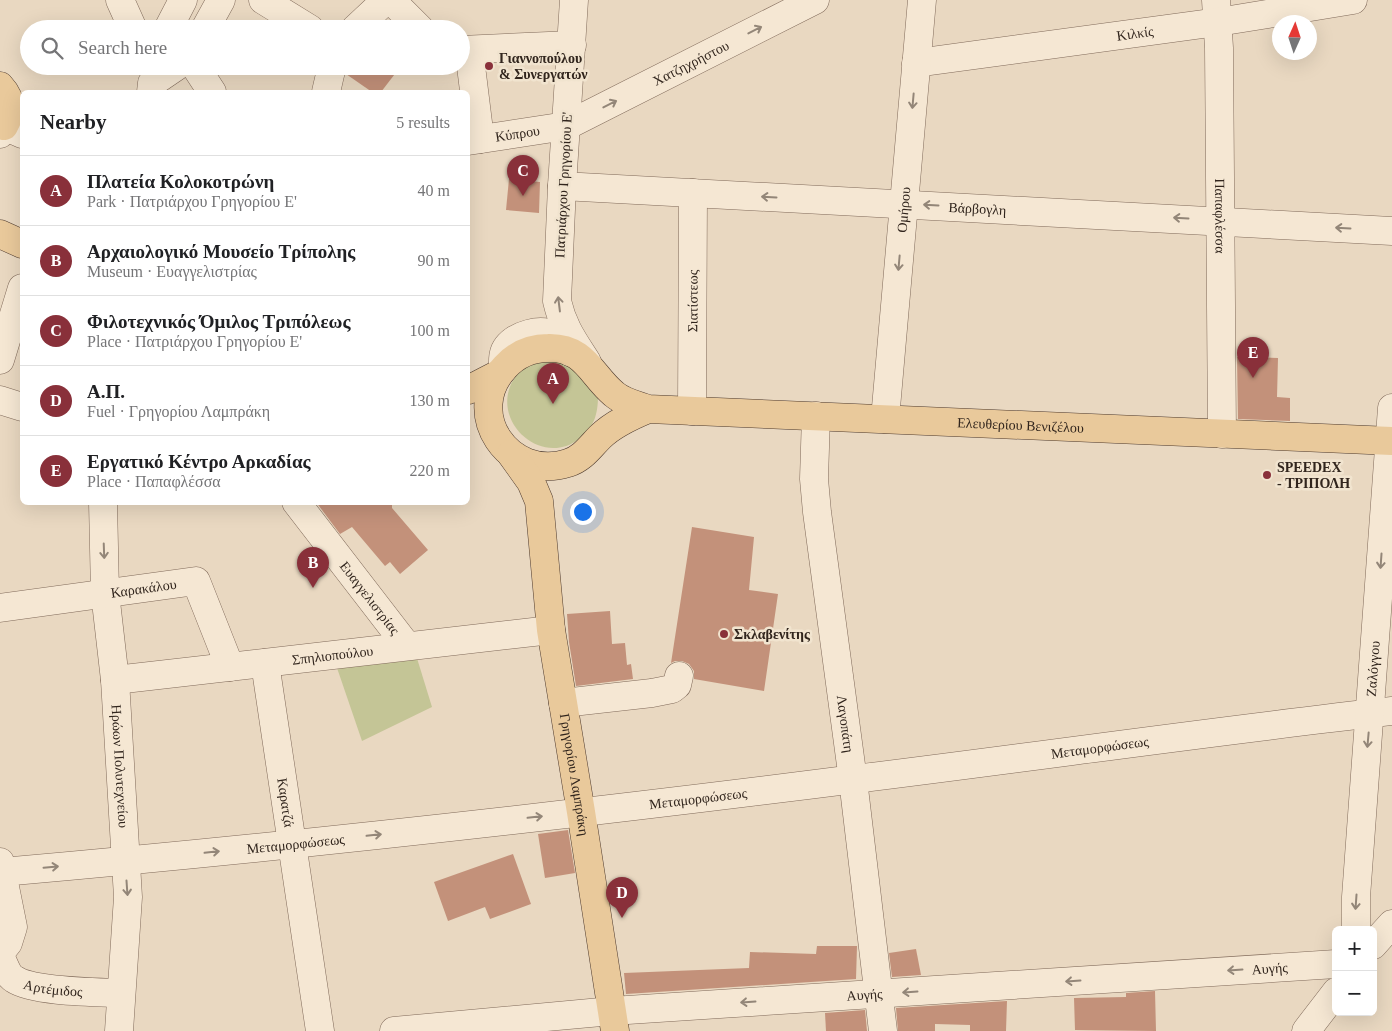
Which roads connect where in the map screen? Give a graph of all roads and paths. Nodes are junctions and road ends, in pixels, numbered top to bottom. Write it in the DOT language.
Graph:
graph roads {
  1 [pos="120,0"];
  2 [pos="182,0"];
  3 [pos="221,0"];
  4 [pos="263,0"];
  5 [pos="386,0"];
  6 [pos="391,0"];
  7 [pos="574,0"];
  8 [pos="815,0"];
  9 [pos="922,0"];
  10 [pos="1353,0"];
  11 [pos="1217,11"];
  12 [pos="129,20"];
  13 [pos="172,20"];
  14 [pos="210,20"];
  15 [pos="295,20"];
  16 [pos="365,20"];
  17 [pos="411,20"];
  18 [pos="572,45"];
  19 [pos="470,50"];
  20 [pos="916,63"];
  21 [pos="201,75"];
  22 [pos="330,75"];
  23 [pos="468,75"];
  24 [pos="0,86"];
  25 [pos="211,90"];
  26 [pos="326,90"];
  27 [pos="469,90"];
  28 [pos="470,100"];
  29 [pos="566,126"];
  30 [pos="9,131"];
  31 [pos="474,140"];
  32 [pos="562,186"];
  33 [pos="693,193"];
  34 [pos="904,204"];
  35 [pos="1219,220"];
  36 [pos="1392,231"];
  37 [pos="0,234"];
  38 [pos="20,243"];
  39 [pos="20,295"];
  40 [pos="0,360"];
  41 [pos="586,364"];
  42 [pos="500,372"];
  43 [pos="470,389"];
  44 [pos="0,400"];
  45 [pos="20,406"];
  46 [pos="1392,408"];
  47 [pos="648,409"];
  48 [pos="692,410"];
  49 [pos="816,416"];
  50 [pos="885,419"];
  51 [pos="470,420"];
  52 [pos="1222,434"];
  53 [pos="600,437"];
  54 [pos="1391,441"];
  55 [pos="504,447"];
  56 [pos="569,463"];
  57 [pos="104,505"];
  58 [pos="299,507"];
  59 [pos="541,518"];
  60 [pos="105,593"];
  61 [pos="0,608"];
  62 [pos="551,630"];
  63 [pos="407,646"];
  64 [pos="265,663"];
  65 [pos="230,666"];
  66 [pos="679,676"];
  67 [pos="115,680"];
  68 [pos="563,703"];
  69 [pos="1381,712"];
  70 [pos="853,780"];
  71 [pos="581,812"];
  72 [pos="293,844"];
  73 [pos="125,861"];
  74 [pos="1,867"];
  75 [pos="1392,924"];
  76 [pos="1356,926"];
  77 [pos="1377,941"];
  78 [pos="0,954"];
  79 [pos="1332,964"];
  80 [pos="122,993"];
  81 [pos="879,994"];
  82 [pos="1332,999"];
  83 [pos="613,1021"];
  84 [pos="1313,1030"];
  85 [pos="119,1031"];
  86 [pos="320,1031"];
  87 [pos="394,1031"];
  88 [pos="883,1031"];
  1 -- 12 [label="street"];
  2 -- 13 [label="street"];
  3 -- 14 [label="street"];
  4 -- 15 [label="street"];
  5 -- 16 [label="street"];
  6 -- 17 [label="street"];
  7 -- 18 [label="street, Πατριάρχου Γρηγορίου Ε'"];
  29 -- 8 [label="street, Χατζηχρήστου, one-way"];
  9 -- 20 [label="street, Ομήρου"];
  10 -- 11 [label="street, Κιλκίς"];
  11 -- 20 [label="street, Κιλκίς"];
  11 -- 35 [label="street, Παπαφλέσσα"];
  18 -- 19 [label="street"];
  18 -- 29 [label="street, Πατριάρχου Γρηγορίου Ε'"];
  20 -- 34 [label="street, Ομήρου, one-way"];
  21 -- 25 [label="street"];
  22 -- 26 [label="street"];
  23 -- 27 [label="street"];
  24 -- 30 [label="main road"];
  28 -- 31 [label="street"];
  29 -- 31 [label="street, Κύπρου"];
  29 -- 32 [label="street, Πατριάρχου Γρηγορίου Ε'"];
  32 -- 33 [label="street, Βάρβογλη"];
  41 -- 32 [label="street, Πατριάρχου Γρηγορίου Ε', one-way"];
  34 -- 33 [label="street, Βάρβογλη, one-way"];
  33 -- 48 [label="street, Σιατίστεως"];
  35 -- 34 [label="street, Βάρβογλη, one-way"];
  34 -- 50 [label="street, Ομήρου, one-way"];
  36 -- 35 [label="street, Βάρβογλη, one-way"];
  35 -- 52 [label="street, Παπαφλέσσα"];
  37 -- 38 [label="main road"];
  39 -- 40 [label="street"];
  41 -- 42 [label="main road"];
  41 -- 47 [label="main road"];
  41 -- 53 [label="main road"];
  42 -- 43 [label="main road"];
  42 -- 55 [label="main road"];
  44 -- 45 [label="street"];
  46 -- 54 [label="street, Ζαλόγγου"];
  47 -- 48 [label="main road, Ελευθερίου Βενιζέλου"];
  47 -- 53 [label="main road"];
  48 -- 49 [label="main road, Ελευθερίου Βενιζέλου"];
  49 -- 50 [label="main road, Ελευθερίου Βενιζέλου"];
  49 -- 70 [label="street, Λαγοπάτη"];
  50 -- 52 [label="main road, Ελευθερίου Βενιζέλου"];
  51 -- 55 [label="main road"];
  52 -- 54 [label="main road, Ελευθερίου Βενιζέλου"];
  53 -- 56 [label="main road"];
  54 -- 69 [label="street, Ζαλόγγου, one-way"];
  55 -- 56 [label="main road"];
  55 -- 59 [label="main road, Γρηγορίου Λαμπράκη"];
  56 -- 59 [label="main road, Γρηγορίου Λαμπράκη"];
  57 -- 60 [label="street, Ηρώων Πολυτεχνείου, one-way"];
  58 -- 63 [label="street, Ευαγγελιστρίας"];
  59 -- 62 [label="main road, Γρηγορίου Λαμπράκη"];
  60 -- 61 [label="street, Καρακάλου"];
  60 -- 65 [label="street, Καρακάλου"];
  60 -- 67 [label="street, Ηρώων Πολυτεχνείου"];
  62 -- 63 [label="street, Σπηλιοπούλου"];
  62 -- 68 [label="main road, Γρηγορίου Λαμπράκη"];
  63 -- 64 [label="street, Σπηλιοπούλου"];
  64 -- 65 [label="street, Σπηλιοπούλου"];
  64 -- 72 [label="street, Καρατζά"];
  65 -- 67 [label="street, Σπηλιοπούλου"];
  66 -- 68 [label="street"];
  67 -- 73 [label="street, Ηρώων Πολυτεχνείου"];
  68 -- 71 [label="main road, Γρηγορίου Λαμπράκη"];
  69 -- 70 [label="street, Μεταμορφώσεως"];
  69 -- 76 [label="street, Ζαλόγγου, one-way"];
  70 -- 71 [label="street, Μεταμορφώσεως"];
  70 -- 81 [label="street, Λαγοπάτη"];
  72 -- 71 [label="street, Μεταμορφώσεως, one-way"];
  71 -- 83 [label="main road, Γρηγορίου Λαμπράκη"];
  73 -- 72 [label="street, Μεταμορφώσεως, one-way"];
  72 -- 86 [label="street, Καρατζά"];
  74 -- 73 [label="street, Μεταμορφώσεως, one-way"];
  73 -- 80 [label="street, Ηρώων Πολυτεχνείου, one-way"];
  74 -- 78 [label="street"];
  75 -- 77 [label="street"];
  78 -- 80 [label="street, Αρτέμιδος"];
  79 -- 81 [label="street, Αυγής, one-way"];
  80 -- 85 [label="street, Ηρώων Πολυτεχνείου"];
  81 -- 83 [label="street, Αυγής, one-way"];
  81 -- 88 [label="street, Λαγοπάτη"];
  82 -- 84 [label="street"];
  83 -- 87 [label="street, Αυγής"];
}
